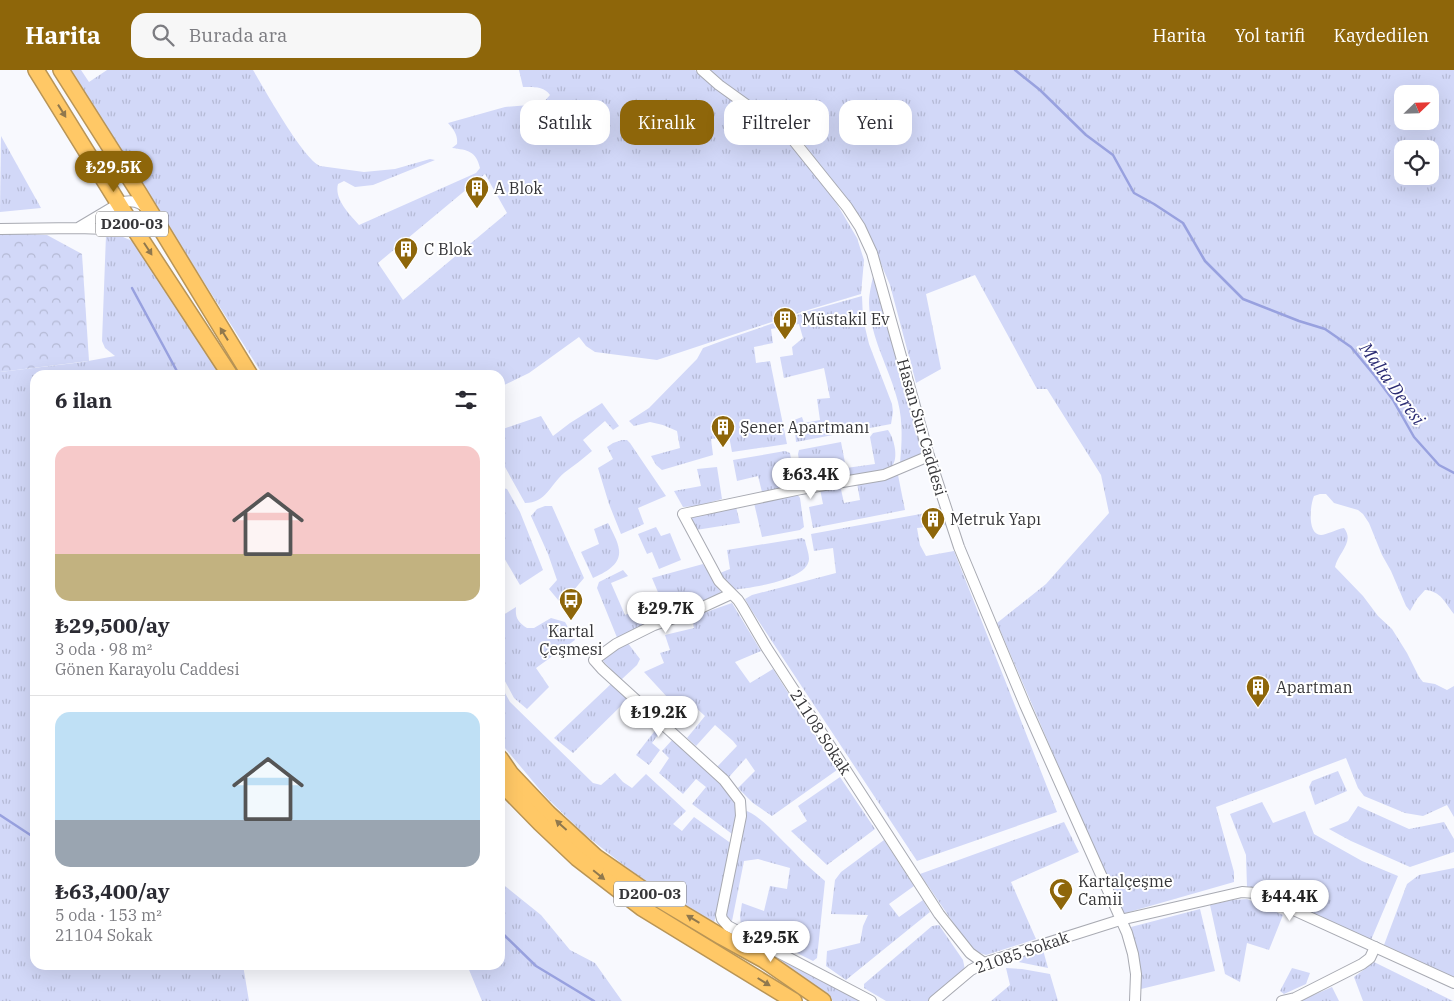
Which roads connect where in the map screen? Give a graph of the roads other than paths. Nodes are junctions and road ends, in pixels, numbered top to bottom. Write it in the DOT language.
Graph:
graph roads {
  1 [pos="36,70"];
  2 [pos="61,70"];
  3 [pos="702,70"];
  4 [pos="120,204"];
  5 [pos="149,210"];
  6 [pos="78,228"];
  7 [pos="0,229"];
  8 [pos="136,230"];
  9 [pos="227,370"];
  10 [pos="247,370"];
  11 [pos="929,456"];
  12 [pos="731,594"];
  13 [pos="505,765"];
  14 [pos="505,787"];
  15 [pos="1120,920"];
  16 [pos="965,948"];
  17 [pos="1375,948"];
  18 [pos="984,963"];
  19 [pos="970,970"];
  20 [pos="1454,983"];
  21 [pos="794,1001"];
  22 [pos="823,1001"];
  23 [pos="871,1001"];
  24 [pos="934,1001"];
  25 [pos="1135,1001"];
  26 [pos="1282,1001"];
  1 -- 4 [label="highway, D200-03, one-way"];
  2 -- 5 [label="highway, D200-03"];
  3 -- 11 [label="street, Hasan Sur Caddesi"];
  4 -- 5 [label="street"];
  4 -- 6 [label="street"];
  4 -- 8 [label="highway, D200-03"];
  5 -- 8 [label="street"];
  10 -- 5 [label="highway, D200-03, one-way"];
  6 -- 7 [label="street"];
  6 -- 8 [label="street"];
  8 -- 9 [label="highway, D200-03, one-way"];
  11 -- 12 [label="street, 21108 Sokak"];
  11 -- 15 [label="street, Hasan Sur Caddesi"];
  12 -- 16 [label="street, 21108 Sokak"];
  12 -- 23 [label="street"];
  22 -- 13 [label="highway, D200-03, one-way"];
  14 -- 21 [label="highway, D200-03, one-way"];
  15 -- 17 [label="street, 21085 Sokak"];
  15 -- 18 [label="street, 21085 Sokak"];
  15 -- 25 [label="street, Hasan Sur Caddesi"];
  16 -- 18 [label="street, 21108 Sokak"];
  16 -- 19 [label="street, 21108 Sokak"];
  17 -- 20 [label="street, 21085 Sokak"];
  17 -- 26 [label="street"];
  18 -- 19 [label="street, 21085 Sokak"];
  19 -- 24 [label="street, 21085 Sokak"];
}
